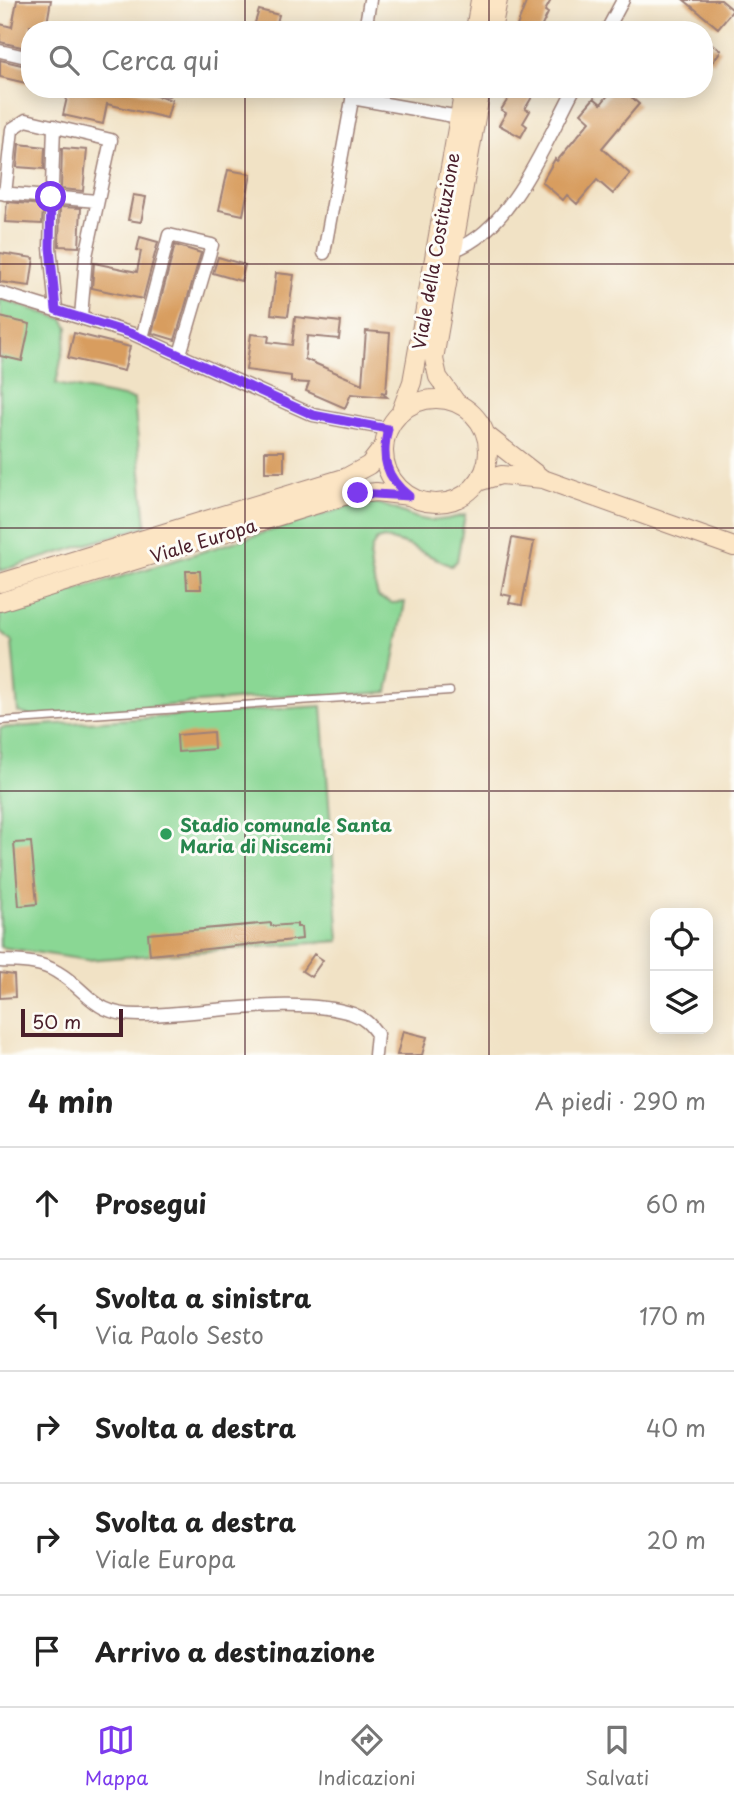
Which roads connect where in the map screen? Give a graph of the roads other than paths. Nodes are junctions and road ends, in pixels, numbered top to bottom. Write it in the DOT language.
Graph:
graph roads {
  1 [pos="370,0"];
  2 [pos="480,0"];
  3 [pos="498,0"];
  4 [pos="624,0"];
  5 [pos="366,21"];
  6 [pos="476,21"];
  7 [pos="494,21"];
  8 [pos="612,21"];
  9 [pos="0,51"];
  10 [pos="21,56"];
  11 [pos="352,98"];
  12 [pos="375,98"];
  13 [pos="462,98"];
  14 [pos="479,98"];
  15 [pos="569,98"];
  16 [pos="459,117"];
  17 [pos="54,127"];
  18 [pos="3,193"];
  19 [pos="51,197"];
  20 [pos="97,201"];
  21 [pos="454,250"];
  22 [pos="324,253"];
  23 [pos="0,293"];
  24 [pos="56,310"];
  25 [pos="81,317"];
  26 [pos="142,338"];
  27 [pos="180,354"];
  28 [pos="456,402"];
  29 [pos="401,411"];
  30 [pos="388,429"];
  31 [pos="485,434"];
  32 [pos="383,447"];
  33 [pos="543,479"];
  34 [pos="478,482"];
  35 [pos="409,496"];
  36 [pos="734,547"];
  37 [pos="0,583"];
  38 [pos="0,603"];
  39 [pos="450,691"];
  40 [pos="0,721"];
  41 [pos="0,961"];
  42 [pos="375,1055"];
  1 -- 5 [label="street"];
  2 -- 6 [label="street"];
  3 -- 7 [label="street"];
  4 -- 8 [label="street"];
  9 -- 10 [label="street"];
  11 -- 22 [label="street"];
  12 -- 16 [label="street"];
  13 -- 16 [label="street, Viale della Costituzione"];
  14 -- 21 [label="street, Viale della Costituzione"];
  15 -- 21 [label="street"];
  16 -- 29 [label="street, Viale della Costituzione"];
  17 -- 18 [label="street"];
  17 -- 19 [label="street"];
  17 -- 20 [label="street"];
  18 -- 19 [label="street"];
  19 -- 20 [label="street"];
  19 -- 24 [label="street"];
  20 -- 25 [label="street"];
  21 -- 28 [label="street, Viale della Costituzione"];
  23 -- 24 [label="street"];
  24 -- 25 [label="street"];
  25 -- 26 [label="street"];
  26 -- 27 [label="street"];
  26 -- 27 [label="street"];
  27 -- 30 [label="street"];
  28 -- 29 [label="street"];
  28 -- 31 [label="street"];
  29 -- 30 [label="street"];
  30 -- 32 [label="street"];
  31 -- 33 [label="street"];
  31 -- 34 [label="street"];
  32 -- 35 [label="street"];
  32 -- 37 [label="street, Viale Europa"];
  33 -- 34 [label="street"];
  33 -- 36 [label="street"];
  34 -- 35 [label="street"];
  35 -- 38 [label="street, Viale Europa"];
  39 -- 40 [label="lane"];
  41 -- 42 [label="street"];
}
